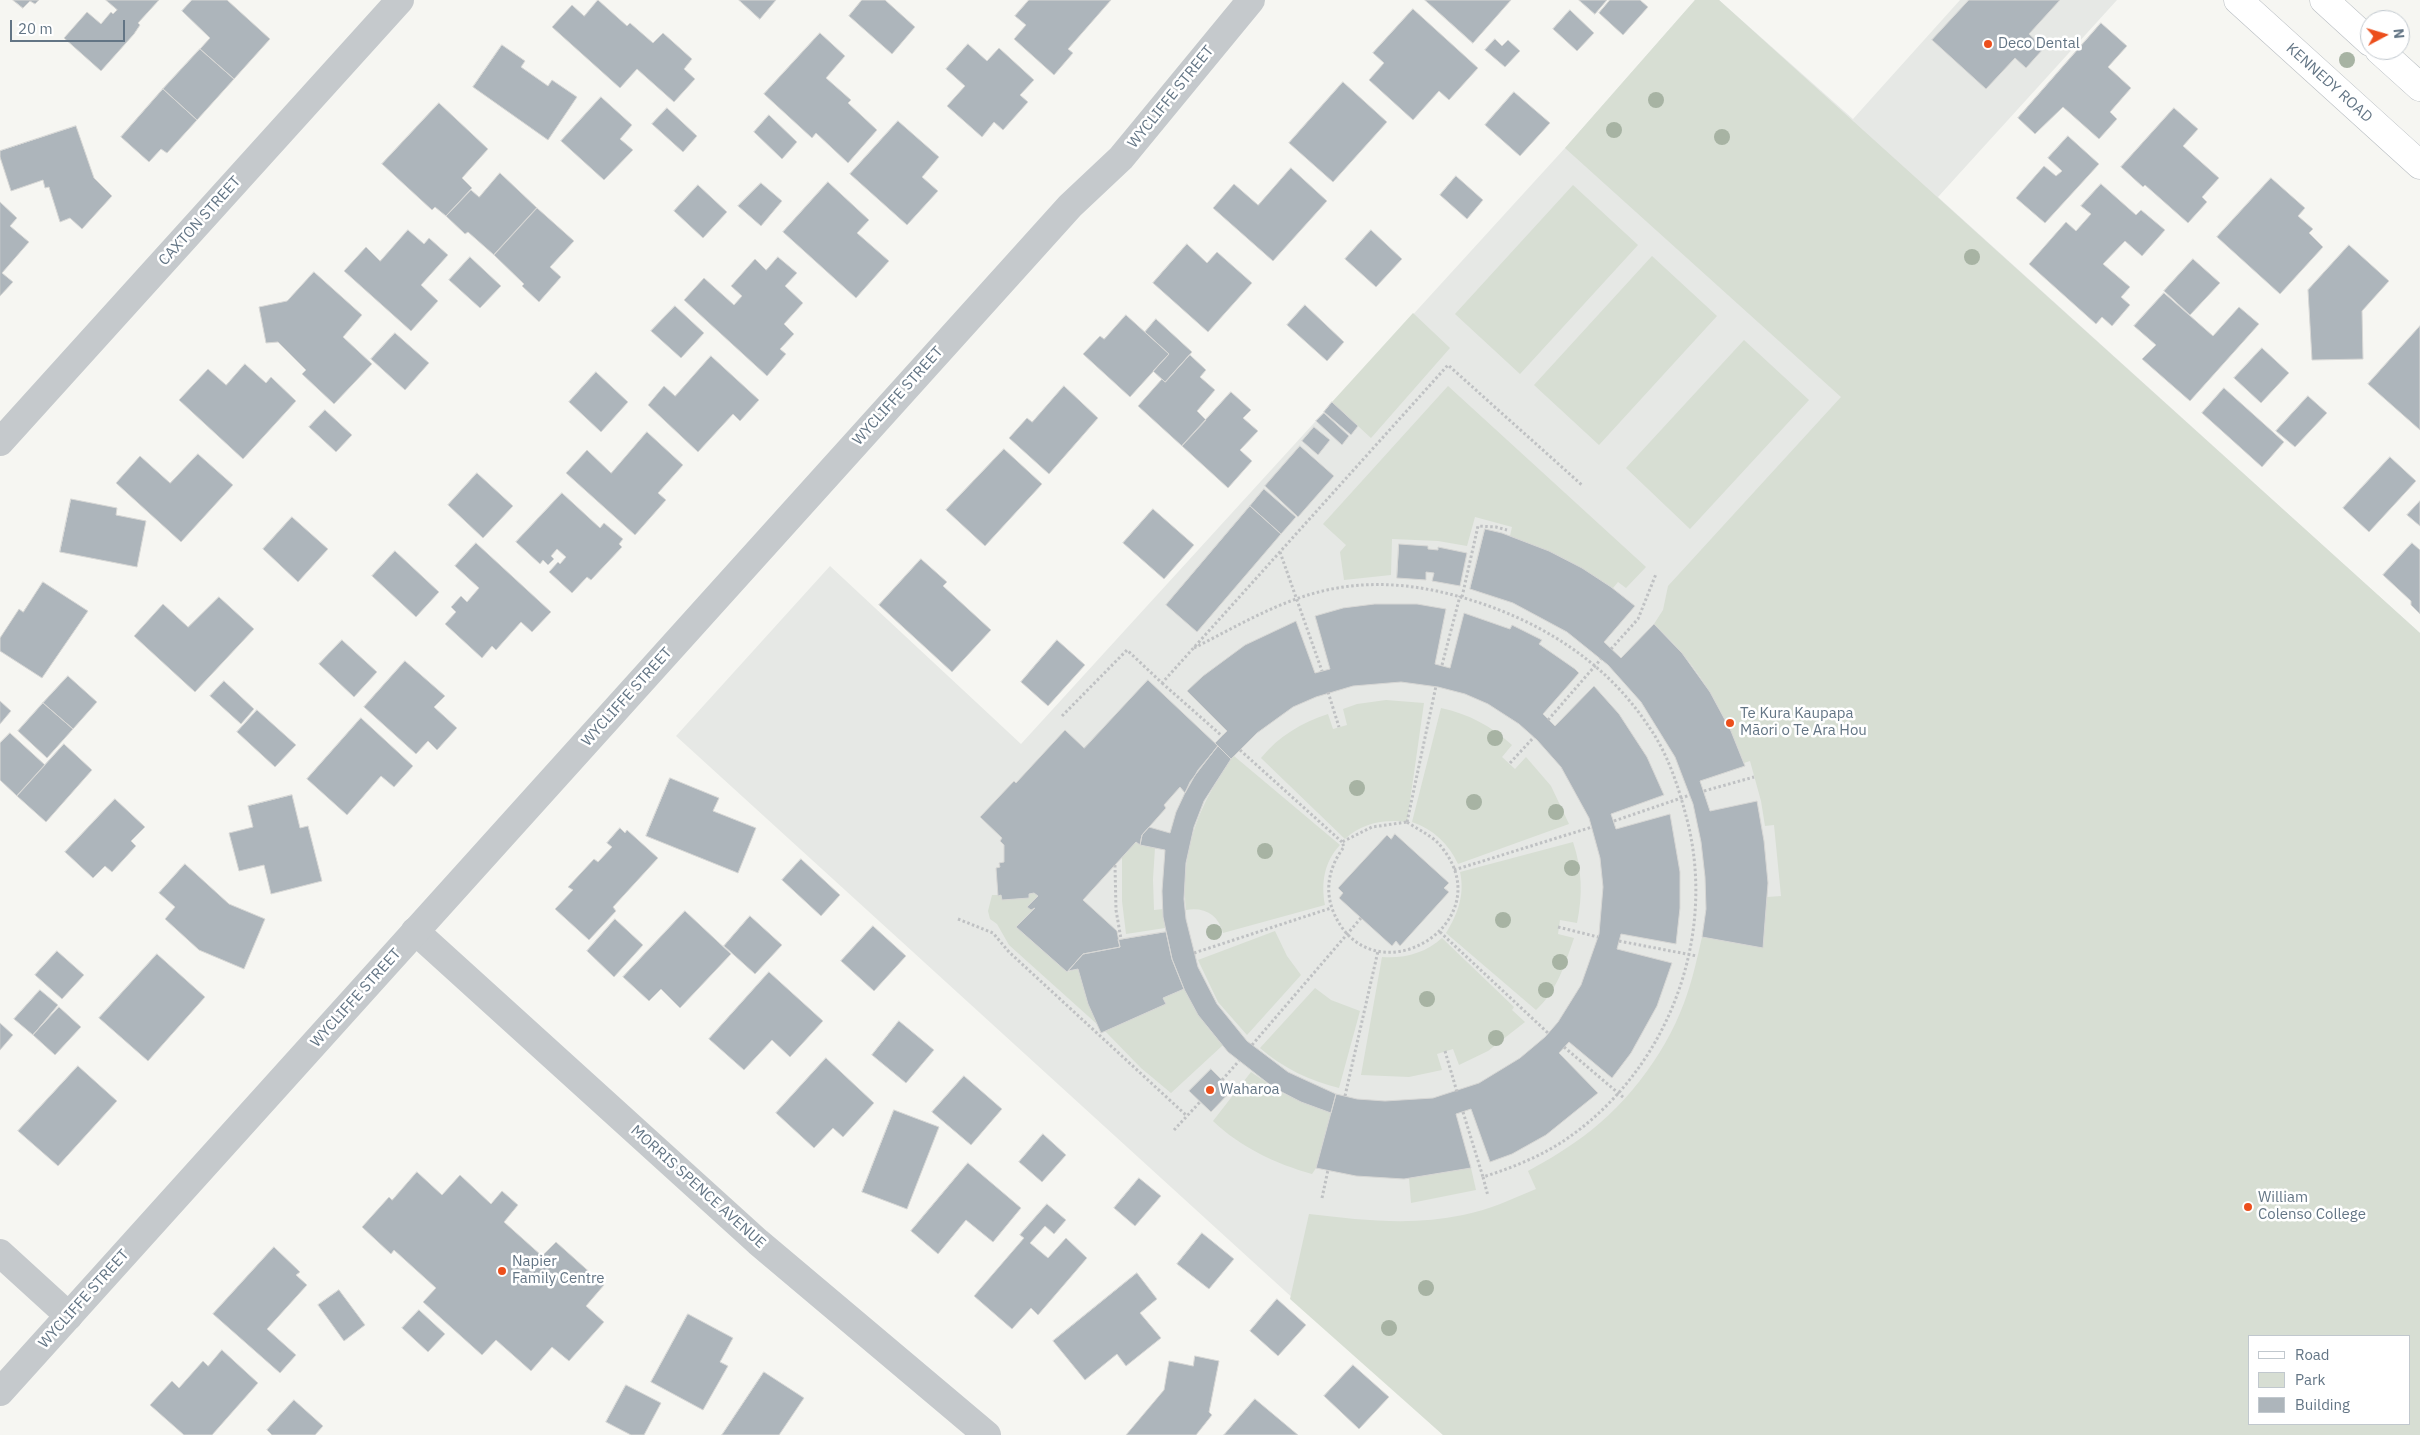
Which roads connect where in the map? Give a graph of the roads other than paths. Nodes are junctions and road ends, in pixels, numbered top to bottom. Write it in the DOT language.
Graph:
graph roads {
  1 [pos="1251,0"];
  2 [pos="2238,0"];
  3 [pos="2324,0"];
  4 [pos="396,2"];
  5 [pos="2360,33"];
  6 [pos="2390,60"];
  7 [pos="2420,87"];
  8 [pos="2420,164"];
  9 [pos="0,442"];
  10 [pos="415,931"];
  11 [pos="0,1254"];
  12 [pos="69,1316"];
  13 [pos="0,1392"];
  14 [pos="986,1435"];
  1 -- 10 [label="street, WYCLIFFE STREET"];
  2 -- 8 [label="main road, KENNEDY ROAD"];
  3 -- 5 [label="main road"];
  4 -- 9 [label="street, CAXTON STREET"];
  6 -- 7 [label="main road"];
  10 -- 12 [label="street, WYCLIFFE STREET"];
  10 -- 14 [label="street, MORRIS SPENCE AVENUE"];
  11 -- 12 [label="street"];
  12 -- 13 [label="street, WYCLIFFE STREET"];
}
